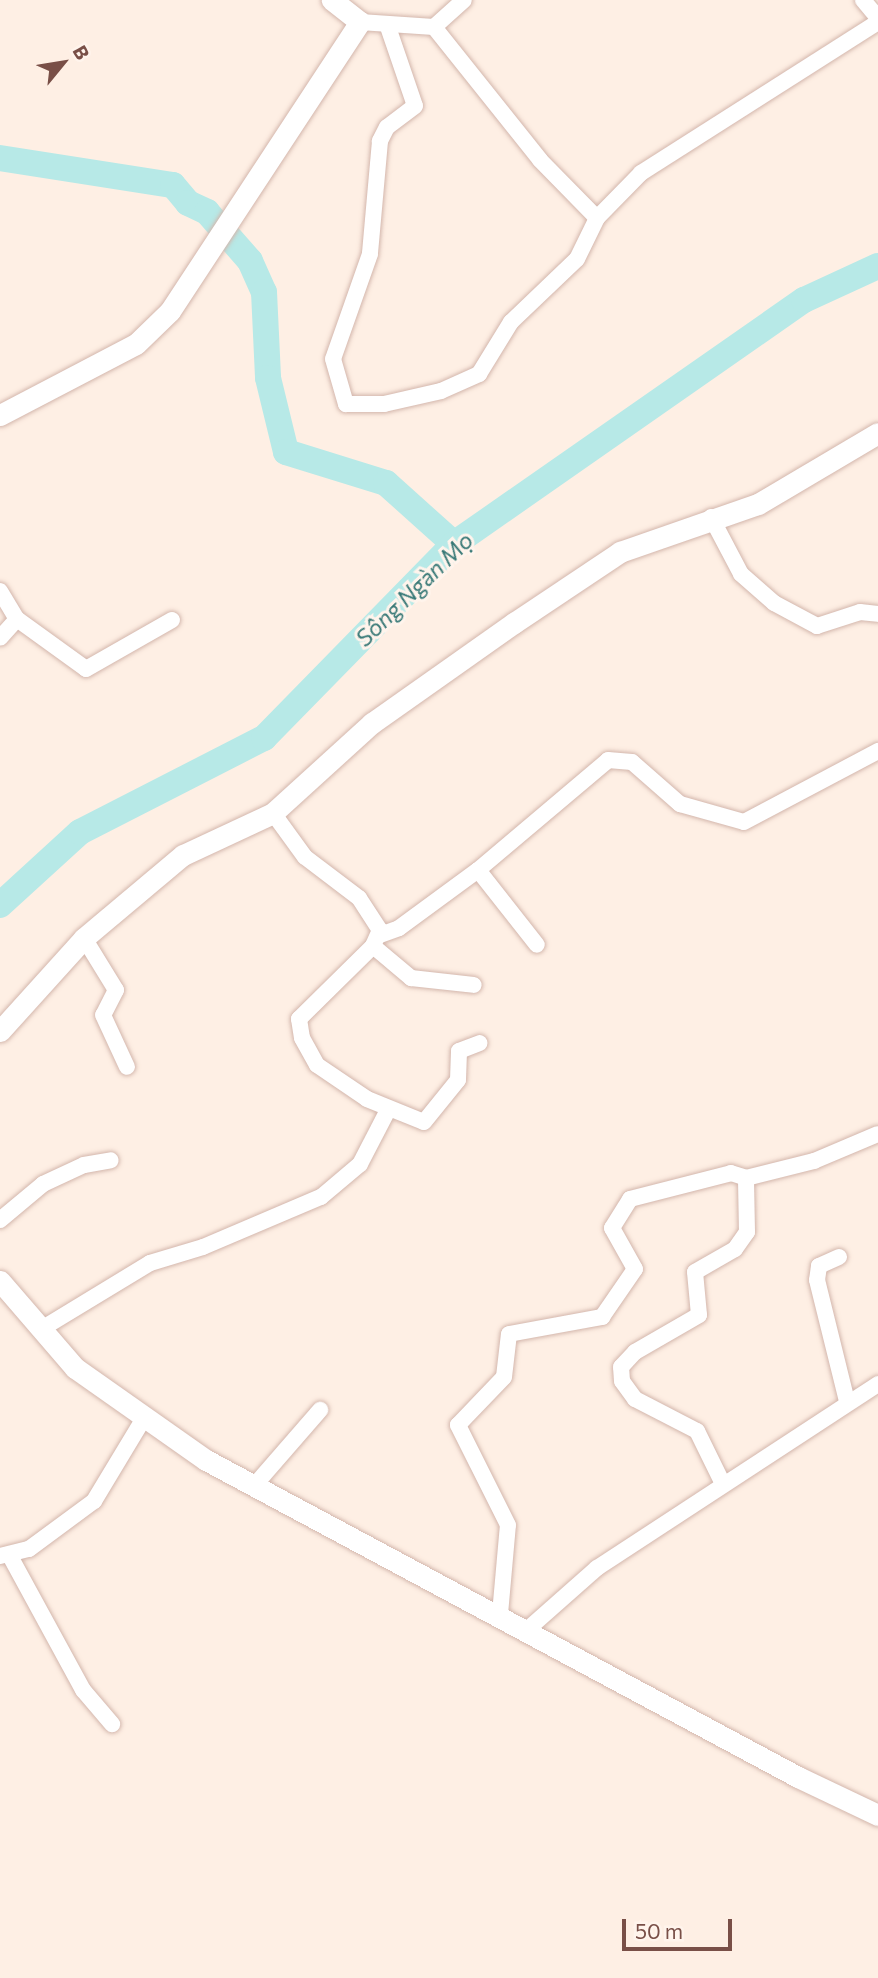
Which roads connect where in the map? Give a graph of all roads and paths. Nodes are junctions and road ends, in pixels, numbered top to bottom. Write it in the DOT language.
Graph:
graph roads {
  1 [pos="332,0"];
  2 [pos="464,0"];
  3 [pos="863,0"];
  4 [pos="878,20"];
  5 [pos="360,22"];
  6 [pos="388,27"];
  7 [pos="434,27"];
  8 [pos="597,218"];
  9 [pos="0,415"];
  10 [pos="878,433"];
  11 [pos="711,517"];
  12 [pos="0,591"];
  13 [pos="878,614"];
  14 [pos="17,619"];
  15 [pos="172,620"];
  16 [pos="0,638"];
  17 [pos="878,751"];
  18 [pos="273,813"];
  19 [pos="478,870"];
  20 [pos="84,938"];
  21 [pos="377,941"];
  22 [pos="537,945"];
  23 [pos="474,985"];
  24 [pos="0,1031"];
  25 [pos="480,1042"];
  26 [pos="127,1067"];
  27 [pos="388,1110"];
  28 [pos="878,1134"];
  29 [pos="111,1160"];
  30 [pos="746,1178"];
  31 [pos="0,1220"];
  32 [pos="839,1257"];
  33 [pos="0,1281"];
  34 [pos="43,1328"];
  35 [pos="878,1384"];
  36 [pos="847,1401"];
  37 [pos="320,1410"];
  38 [pos="144,1418"];
  39 [pos="723,1485"];
  40 [pos="254,1486"];
  41 [pos="5,1556"];
  42 [pos="500,1614"];
  43 [pos="527,1629"];
  44 [pos="112,1724"];
  45 [pos="878,1815"];
  1 -- 5 [label="street"];
  2 -- 7 [label="street"];
  3 -- 4 [label="street"];
  4 -- 8 [label="street"];
  5 -- 6 [label="street"];
  5 -- 9 [label="street"];
  6 -- 7 [label="street"];
  6 -- 8 [label="street"];
  7 -- 8 [label="street"];
  10 -- 11 [label="street"];
  11 -- 13 [label="street"];
  11 -- 18 [label="street"];
  12 -- 14 [label="street"];
  14 -- 15 [label="street"];
  14 -- 16 [label="street"];
  17 -- 19 [label="street"];
  18 -- 20 [label="street"];
  18 -- 21 [label="street"];
  19 -- 21 [label="street"];
  19 -- 22 [label="street"];
  20 -- 24 [label="street"];
  20 -- 26 [label="street"];
  21 -- 23 [label="street"];
  21 -- 27 [label="street"];
  25 -- 27 [label="street"];
  27 -- 34 [label="street"];
  28 -- 30 [label="street"];
  29 -- 31 [label="street"];
  30 -- 39 [label="street"];
  30 -- 42 [label="street"];
  32 -- 36 [label="street"];
  33 -- 34 [label="street"];
  34 -- 38 [label="street"];
  35 -- 36 [label="street"];
  36 -- 39 [label="street"];
  37 -- 40 [label="street"];
  38 -- 40 [label="street"];
  38 -- 41 [label="street"];
  39 -- 43 [label="street"];
  40 -- 42 [label="street"];
  41 -- 44 [label="street"];
  42 -- 43 [label="street"];
  43 -- 45 [label="street"];
}
